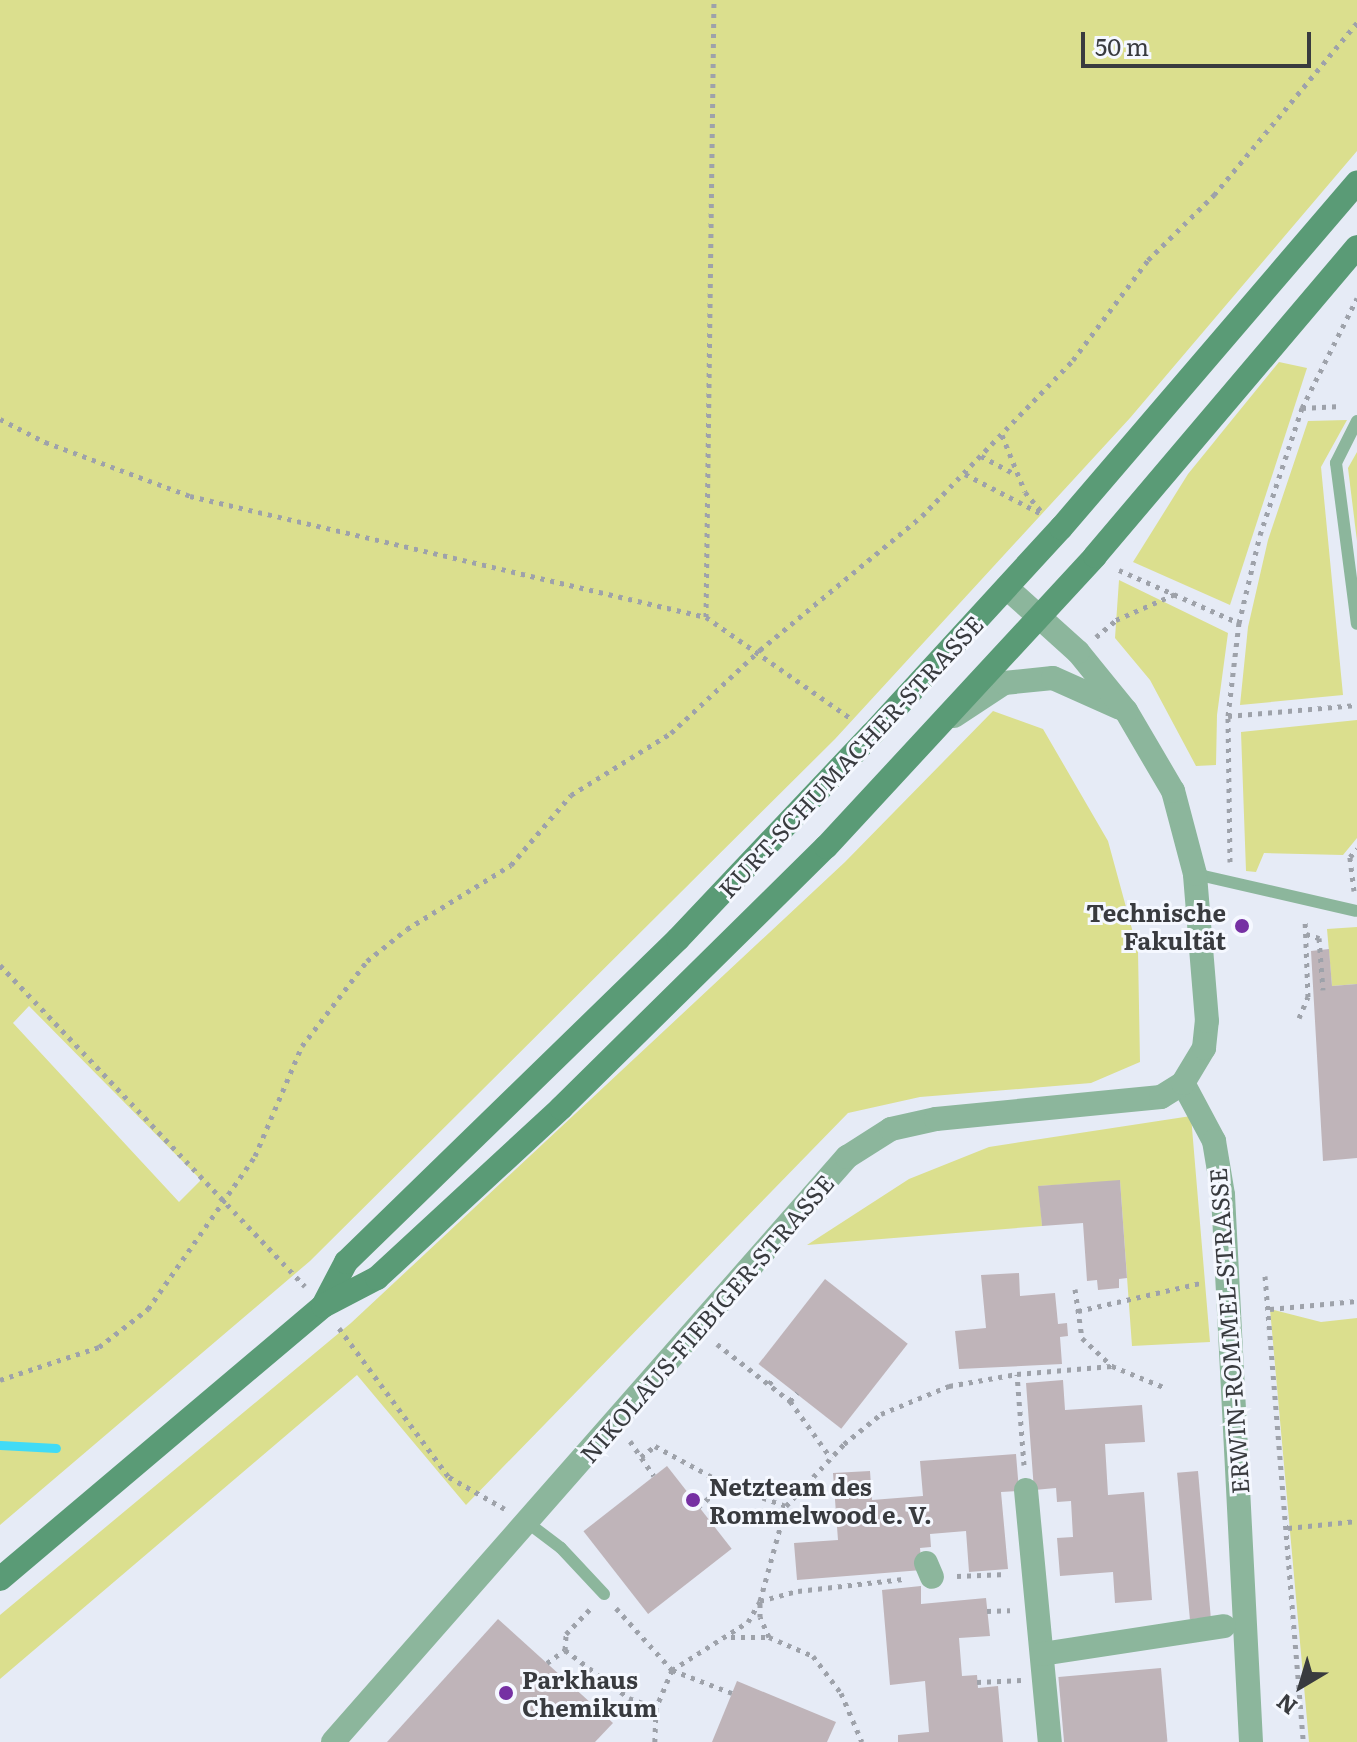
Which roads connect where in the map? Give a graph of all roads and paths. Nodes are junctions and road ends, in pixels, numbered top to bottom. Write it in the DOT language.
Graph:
graph roads {
  1 [pos="714,0"];
  2 [pos="1357,23"];
  3 [pos="1357,183"];
  4 [pos="1357,247"];
  5 [pos="1357,298"];
  6 [pos="1357,406"];
  7 [pos="1302,408"];
  8 [pos="0,419"];
  9 [pos="1357,421"];
  10 [pos="1002,435"];
  11 [pos="981,456"];
  12 [pos="965,474"];
  13 [pos="1017,476"];
  14 [pos="1104,564"];
  15 [pos="1007,588"];
  16 [pos="1175,594"];
  17 [pos="1040,615"];
  18 [pos="706,617"];
  19 [pos="1239,623"];
  20 [pos="1357,624"];
  21 [pos="760,650"];
  22 [pos="1078,652"];
  23 [pos="1357,705"];
  24 [pos="1126,711"];
  25 [pos="1228,716"];
  26 [pos="934,729"];
  27 [pos="872,734"];
  28 [pos="1357,849"];
  29 [pos="1195,874"];
  30 [pos="1232,883"];
  31 [pos="1304,899"];
  32 [pos="1356,911"];
  33 [pos="1306,934"];
  34 [pos="0,965"];
  35 [pos="1323,990"];
  36 [pos="1299,1018"];
  37 [pos="1183,1083"];
  38 [pos="225,1197"];
  39 [pos="1265,1276"];
  40 [pos="1225,1277"];
  41 [pos="1075,1289"];
  42 [pos="1357,1301"];
  43 [pos="323,1306"];
  44 [pos="1270,1309"];
  45 [pos="1078,1311"];
  46 [pos="698,1330"];
  47 [pos="1112,1366"];
  48 [pos="1017,1374"];
  49 [pos="775,1377"];
  50 [pos="0,1380"];
  51 [pos="769,1384"];
  52 [pos="1166,1388"];
  53 [pos="797,1393"];
  54 [pos="790,1401"];
  55 [pos="617,1423"];
  56 [pos="641,1457"];
  57 [pos="831,1458"];
  58 [pos="654,1476"];
  59 [pos="725,1484"];
  60 [pos="1029,1495"];
  61 [pos="786,1506"];
  62 [pos="698,1507"];
  63 [pos="1357,1521"];
  64 [pos="528,1523"];
  65 [pos="1288,1528"];
  66 [pos="929,1570"];
  67 [pos="1034,1573"];
  68 [pos="0,1579"];
  69 [pos="881,1582"];
  70 [pos="604,1594"];
  71 [pos="760,1601"];
  72 [pos="1028,1608"];
  73 [pos="987,1611"];
  74 [pos="1224,1626"];
  75 [pos="730,1637"];
  76 [pos="769,1637"];
  77 [pos="565,1650"];
  78 [pos="547,1663"];
  79 [pos="672,1670"];
  80 [pos="1036,1671"];
  81 [pos="977,1682"];
  82 [pos="732,1693"];
  83 [pos="656,1708"];
  84 [pos="333,1742"];
  85 [pos="655,1742"];
  86 [pos="862,1742"];
  87 [pos="1050,1742"];
  88 [pos="1251,1742"];
  89 [pos="1303,1742"];
  1 -- 18 [label="path"];
  2 -- 10 [label="path"];
  3 -- 15 [label="main road, KURT-SCHUMACHER-STRASSE"];
  4 -- 17 [label="main road, KURT-SCHUMACHER-STRASSE"];
  5 -- 7 [label="path"];
  6 -- 7 [label="path"];
  7 -- 19 [label="path"];
  8 -- 18 [label="path"];
  9 -- 20 [label="lane"];
  10 -- 11 [label="path"];
  10 -- 13 [label="path"];
  11 -- 12 [label="path"];
  11 -- 13 [label="path"];
  12 -- 13 [label="path"];
  12 -- 21 [label="path"];
  14 -- 16 [label="path"];
  15 -- 17 [label="street"];
  15 -- 27 [label="main road, KURT-SCHUMACHER-STRASSE"];
  16 -- 19 [label="path"];
  16 -- 22 [label="path"];
  17 -- 22 [label="street"];
  17 -- 26 [label="main road, KURT-SCHUMACHER-STRASSE"];
  18 -- 21 [label="path"];
  19 -- 25 [label="path"];
  21 -- 27 [label="path"];
  21 -- 38 [label="path"];
  22 -- 24 [label="street"];
  23 -- 25 [label="path"];
  24 -- 26 [label="street"];
  24 -- 29 [label="street"];
  25 -- 30 [label="path"];
  26 -- 43 [label="main road, KURT-SCHUMACHER-STRASSE"];
  27 -- 43 [label="main road, KURT-SCHUMACHER-STRASSE"];
  28 -- 32 [label="path"];
  29 -- 30 [label="lane"];
  29 -- 37 [label="street"];
  30 -- 31 [label="lane"];
  31 -- 32 [label="lane"];
  31 -- 33 [label="path"];
  33 -- 35 [label="path"];
  33 -- 36 [label="path"];
  34 -- 38 [label="path"];
  37 -- 40 [label="street, ERWIN-ROMMEL-STRASSE"];
  37 -- 46 [label="street, NIKOLAUS-FIEBIGER-STRASSE"];
  38 -- 43 [label="path"];
  38 -- 50 [label="path"];
  39 -- 44 [label="path"];
  40 -- 45 [label="path"];
  40 -- 88 [label="street, ERWIN-ROMMEL-STRASSE"];
  41 -- 45 [label="path"];
  42 -- 44 [label="path"];
  43 -- 64 [label="path"];
  43 -- 68 [label="main road, KURT-SCHUMACHER-STRASSE"];
  44 -- 65 [label="path"];
  45 -- 47 [label="path"];
  46 -- 51 [label="path"];
  46 -- 55 [label="street, NIKOLAUS-FIEBIGER-STRASSE"];
  47 -- 48 [label="path"];
  47 -- 52 [label="path"];
  48 -- 57 [label="path"];
  48 -- 60 [label="path"];
  49 -- 51 [label="path"];
  51 -- 54 [label="path"];
  53 -- 54 [label="path"];
  54 -- 57 [label="path"];
  55 -- 56 [label="path"];
  55 -- 64 [label="street, NIKOLAUS-FIEBIGER-STRASSE"];
  56 -- 58 [label="path"];
  56 -- 59 [label="path"];
  57 -- 61 [label="path"];
  59 -- 61 [label="path"];
  59 -- 62 [label="path"];
  60 -- 67 [label="street"];
  61 -- 71 [label="path"];
  63 -- 65 [label="path"];
  64 -- 70 [label="lane"];
  64 -- 84 [label="street, NIKOLAUS-FIEBIGER-STRASSE"];
  65 -- 89 [label="path"];
  66 -- 67 [label="path"];
  67 -- 72 [label="street"];
  69 -- 71 [label="path"];
  70 -- 77 [label="path"];
  70 -- 79 [label="path"];
  71 -- 75 [label="path"];
  71 -- 76 [label="path"];
  72 -- 73 [label="path"];
  72 -- 80 [label="street"];
  74 -- 80 [label="street"];
  75 -- 76 [label="path"];
  75 -- 79 [label="path"];
  76 -- 86 [label="path"];
  77 -- 78 [label="path"];
  77 -- 83 [label="path"];
  79 -- 82 [label="path"];
  79 -- 83 [label="path"];
  80 -- 81 [label="path"];
  80 -- 87 [label="street"];
  83 -- 85 [label="path"];
}
